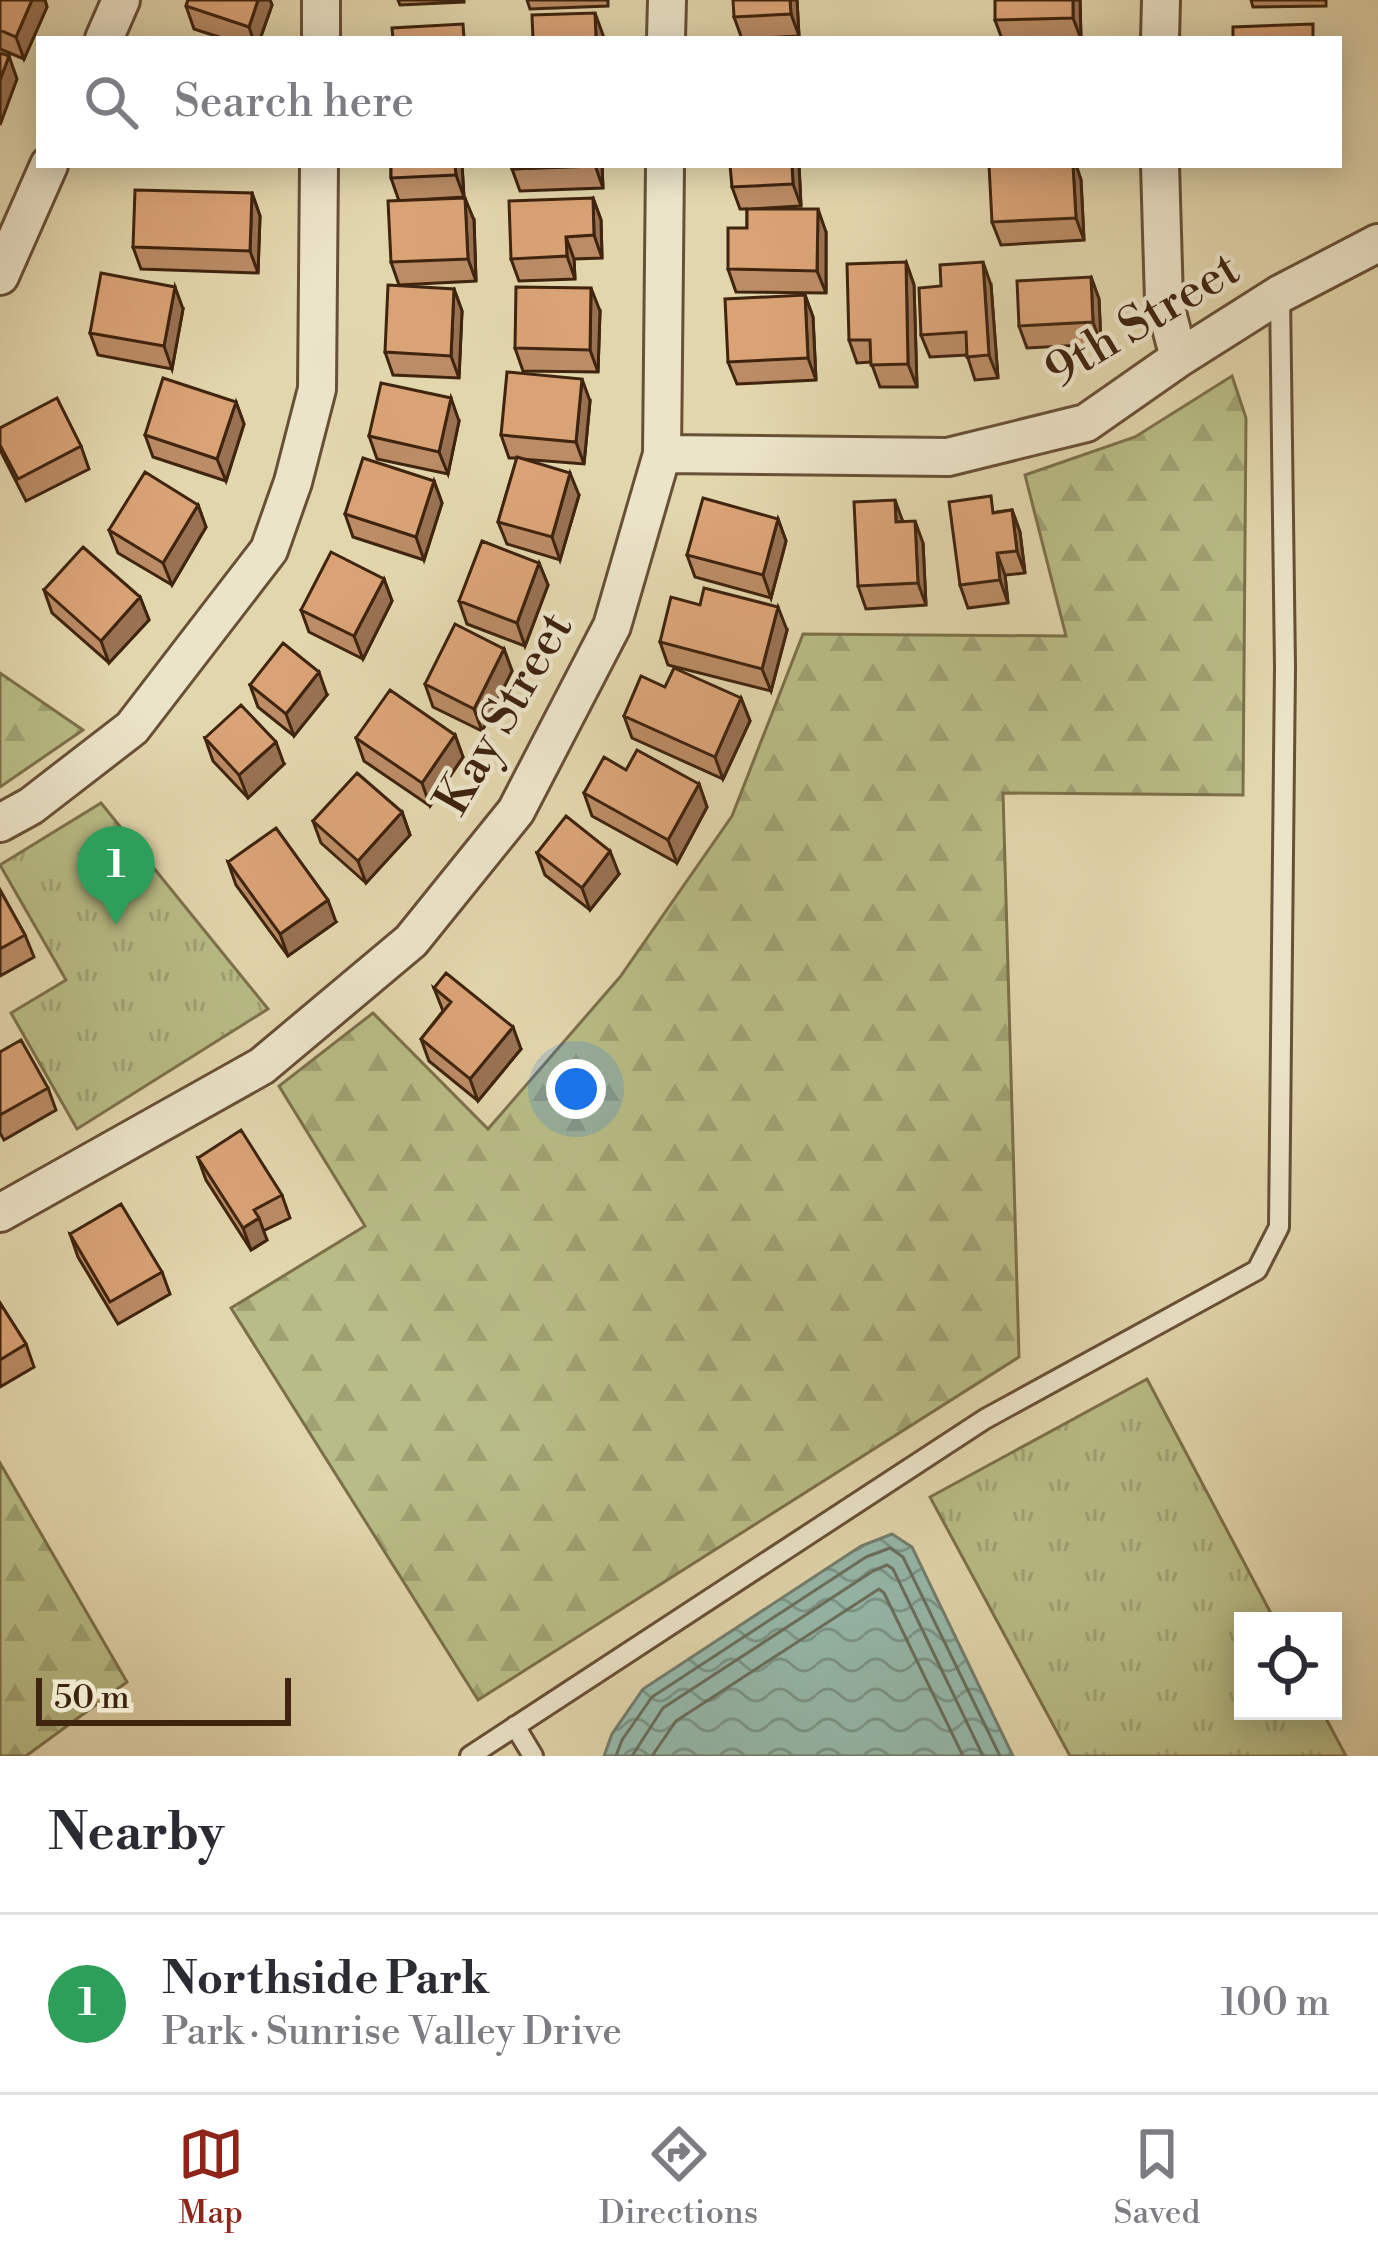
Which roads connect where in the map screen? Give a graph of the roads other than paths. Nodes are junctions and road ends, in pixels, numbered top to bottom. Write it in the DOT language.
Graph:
graph roads {
  1 [pos="122,0"];
  2 [pos="321,0"];
  3 [pos="667,0"];
  4 [pos="1161,0"];
  5 [pos="105,36"];
  6 [pos="321,36"];
  7 [pos="666,36"];
  8 [pos="1160,36"];
  9 [pos="48,168"];
  10 [pos="319,168"];
  11 [pos="665,168"];
  12 [pos="1160,168"];
  13 [pos="1378,243"];
  14 [pos="0,275"];
  15 [pos="1280,294"];
  16 [pos="1179,358"];
  17 [pos="662,454"];
  18 [pos="0,824"];
  19 [pos="0,1213"];
  20 [pos="515,1726"];
  21 [pos="470,1756"];
  22 [pos="533,1756"];
  1 -- 5 [label="street"];
  2 -- 6 [label="street"];
  3 -- 7 [label="street"];
  4 -- 8 [label="street"];
  9 -- 14 [label="street"];
  10 -- 18 [label="street"];
  11 -- 17 [label="street, Kay Street"];
  12 -- 16 [label="street"];
  13 -- 15 [label="street, 9th Street"];
  15 -- 16 [label="street, 9th Street"];
  15 -- 20 [label="lane"];
  16 -- 17 [label="street, 9th Street"];
  17 -- 19 [label="street, Kay Street"];
  20 -- 21 [label="lane"];
  20 -- 22 [label="lane"];
}
